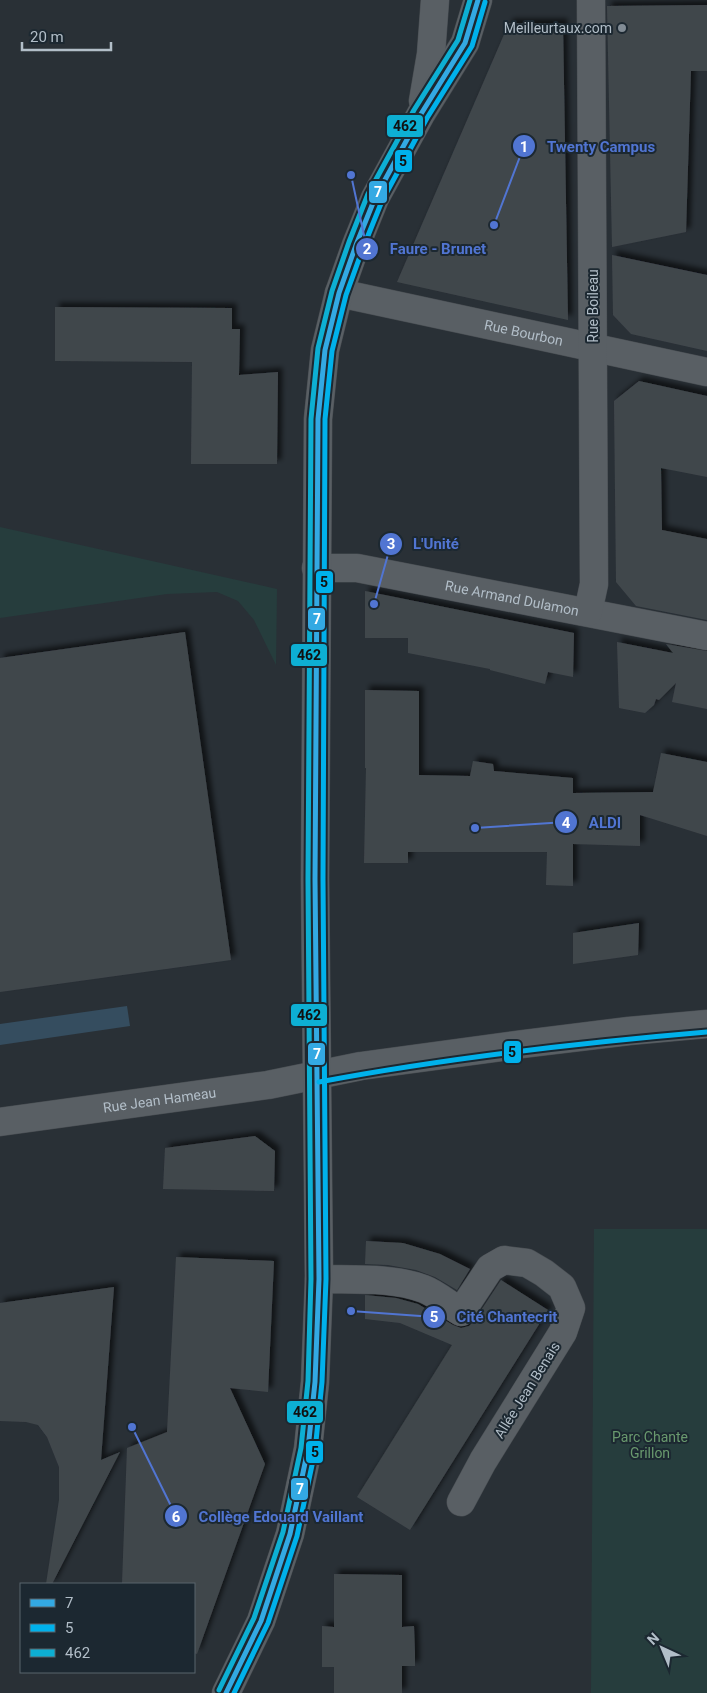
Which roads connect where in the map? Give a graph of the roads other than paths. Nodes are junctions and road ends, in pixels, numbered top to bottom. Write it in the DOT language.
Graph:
graph roads {
  1 [pos="435,0"];
  2 [pos="478,0"];
  3 [pos="591,0"];
  4 [pos="421,114"];
  5 [pos="339,293"];
  6 [pos="593,348"];
  7 [pos="707,372"];
  8 [pos="316,568"];
  9 [pos="588,612"];
  10 [pos="707,636"];
  11 [pos="707,1024"];
  12 [pos="318,1075"];
  13 [pos="0,1122"];
  14 [pos="319,1279"];
  15 [pos="461,1502"];
  16 [pos="226,1693"];
  1 -- 4 [label="street"];
  2 -- 4 [label="street"];
  3 -- 6 [label="street, Rue Boileau"];
  4 -- 5 [label="street"];
  5 -- 6 [label="street, Rue Bourbon"];
  5 -- 8 [label="street"];
  6 -- 7 [label="street, Rue Bourbon"];
  6 -- 9 [label="street, Rue Boileau"];
  8 -- 9 [label="street, Rue Armand Dulamon"];
  8 -- 12 [label="street"];
  9 -- 10 [label="street, Rue Armand Dulamon"];
  11 -- 12 [label="street, Rue Jean Hameau"];
  12 -- 13 [label="street, Rue Jean Hameau"];
  12 -- 14 [label="street"];
  14 -- 15 [label="street, Allée Jean Benais"];
  14 -- 16 [label="street"];
}
